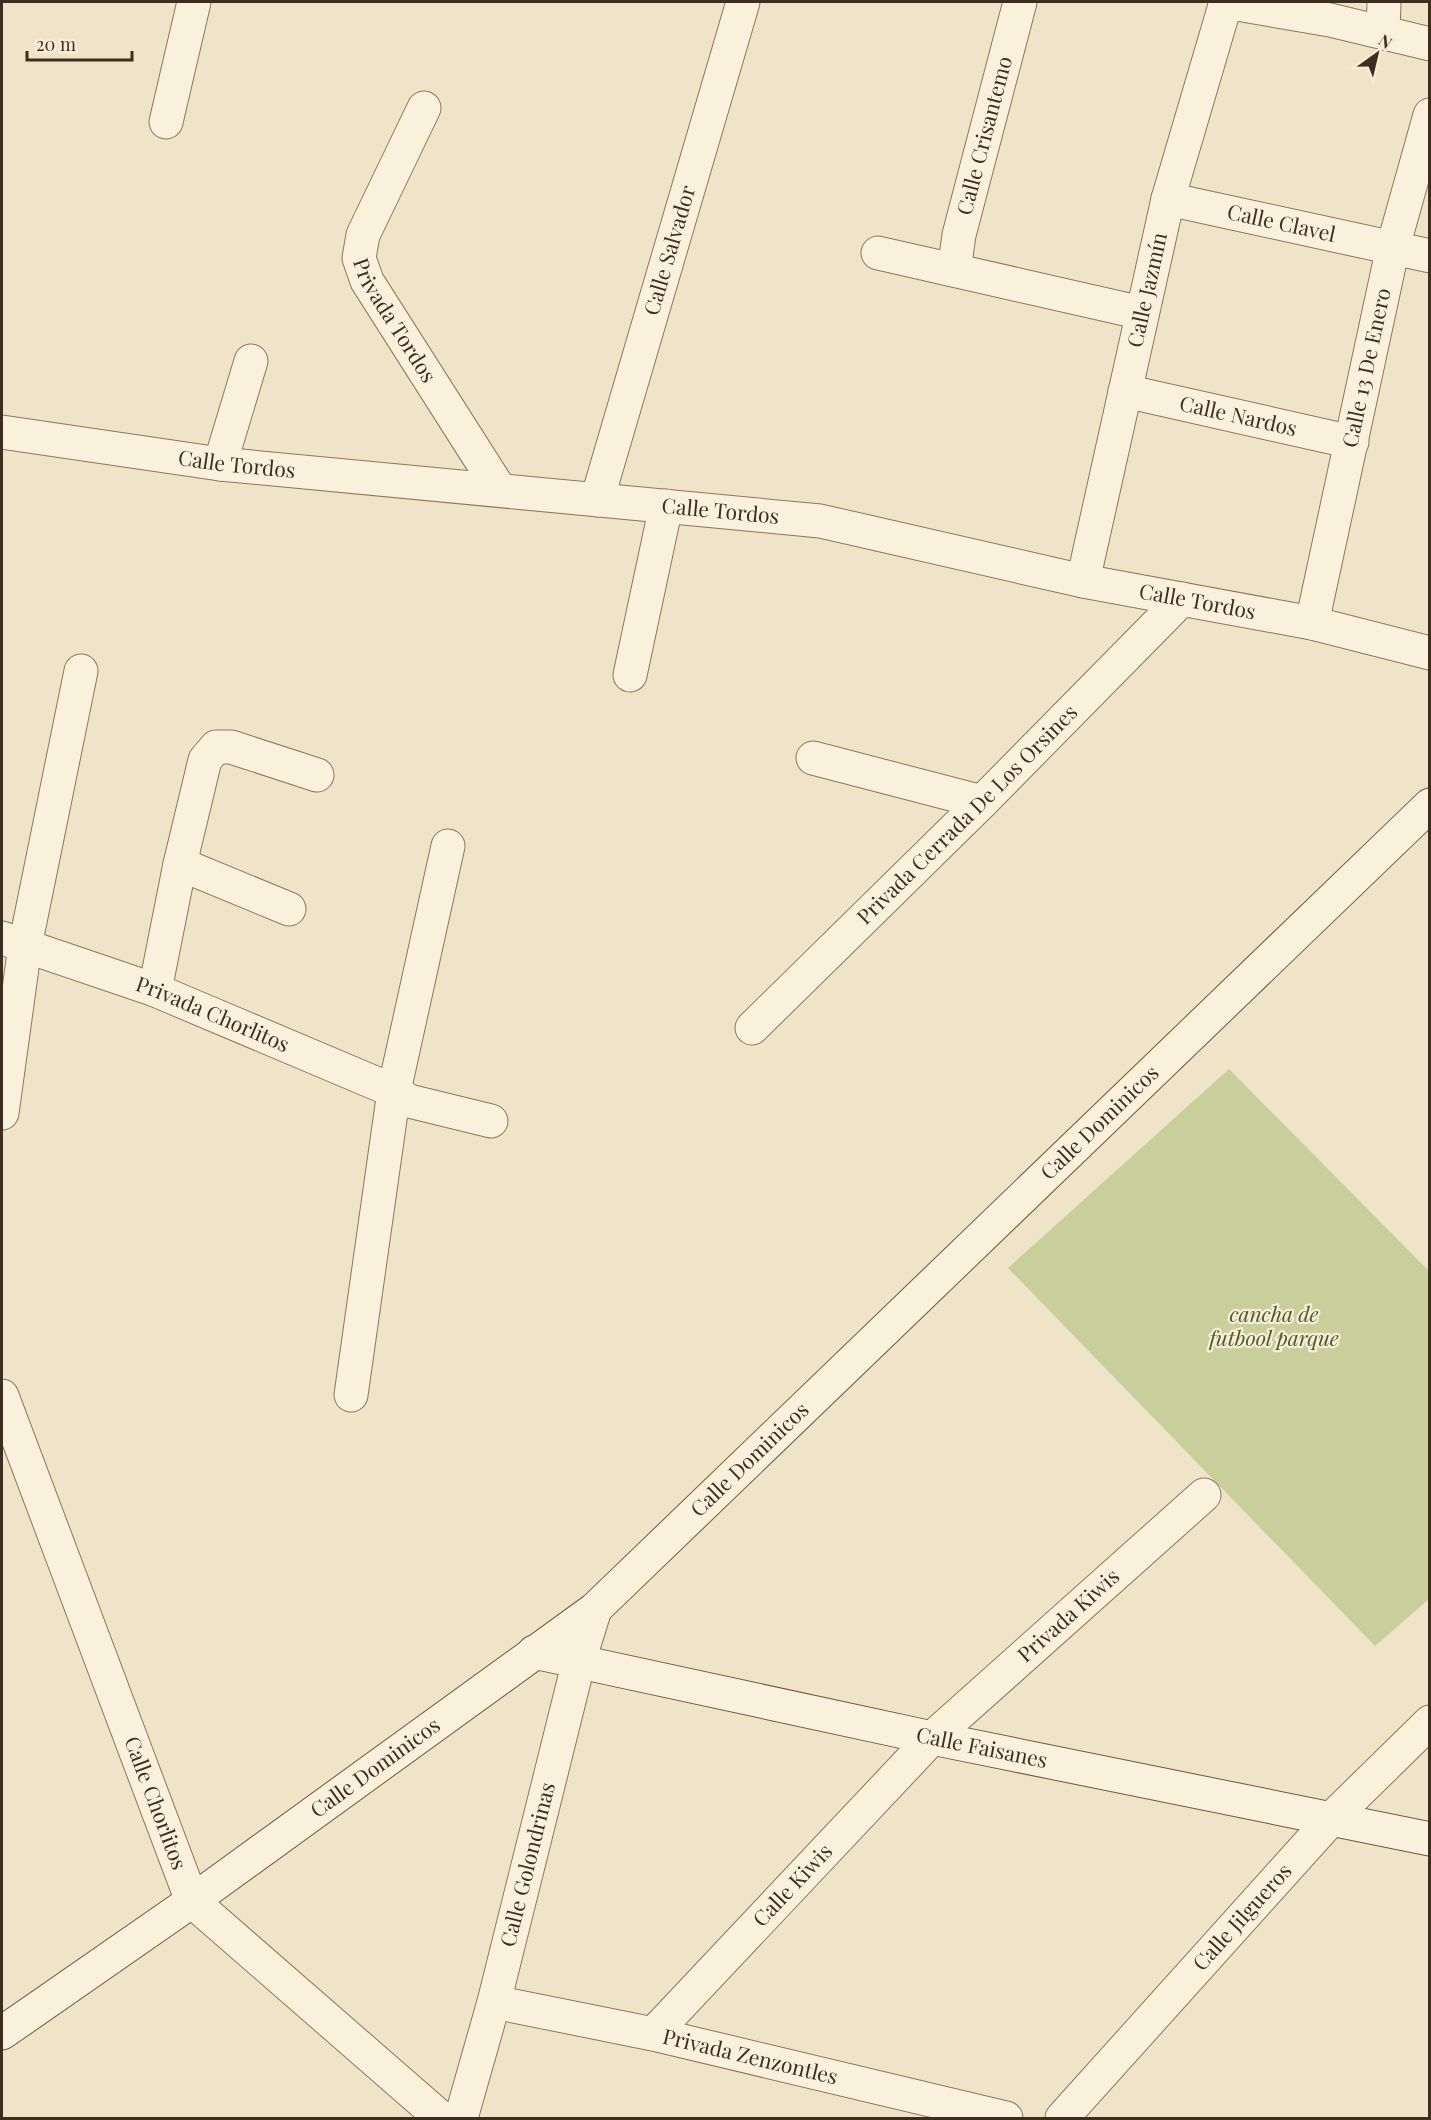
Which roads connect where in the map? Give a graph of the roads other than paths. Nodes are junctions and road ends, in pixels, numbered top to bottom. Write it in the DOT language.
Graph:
graph roads {
  1 [pos="194,2"];
  2 [pos="743,2"];
  3 [pos="1020,2"];
  4 [pos="1226,2"];
  5 [pos="1384,17"];
  6 [pos="1430,44"];
  7 [pos="424,108"];
  8 [pos="1430,115"];
  9 [pos="166,122"];
  10 [pos="1168,199"];
  11 [pos="1393,247"];
  12 [pos="878,253"];
  13 [pos="1430,256"];
  14 [pos="954,270"];
  15 [pos="1142,313"];
  16 [pos="251,361"];
  17 [pos="1125,391"];
  18 [pos="2,432"];
  19 [pos="1352,442"];
  20 [pos="220,464"];
  21 [pos="500,490"];
  22 [pos="597,500"];
  23 [pos="666,506"];
  24 [pos="1083,581"];
  25 [pos="1182,599"];
  26 [pos="1312,623"];
  27 [pos="1430,652"];
  28 [pos="81,671"];
  29 [pos="630,675"];
  30 [pos="813,758"];
  31 [pos="317,776"];
  32 [pos="982,802"];
  33 [pos="1430,805"];
  34 [pos="448,846"];
  35 [pos="180,864"];
  36 [pos="289,909"];
  37 [pos="13,942"];
  38 [pos="155,990"];
  39 [pos="752,1028"];
  40 [pos="394,1091"];
  41 [pos="2,1113"];
  42 [pos="491,1121"];
  43 [pos="351,1395"];
  44 [pos="2,1396"];
  45 [pos="1204,1495"];
  46 [pos="596,1609"];
  47 [pos="534,1652"];
  48 [pos="579,1661"];
  49 [pos="1430,1722"];
  50 [pos="932,1738"];
  51 [pos="1332,1818"];
  52 [pos="1430,1839"];
  53 [pos="192,1901"];
  54 [pos="494,2002"];
  55 [pos="2,2033"];
  56 [pos="653,2034"];
  57 [pos="441,2118"];
  58 [pos="461,2118"];
  59 [pos="1006,2118"];
  60 [pos="1062,2118"];
  1 -- 9 [label="street"];
  2 -- 22 [label="street, Calle Salvador"];
  3 -- 14 [label="street, Calle Crisantemo"];
  4 -- 5 [label="street"];
  4 -- 10 [label="street, Calle Jazmín"];
  5 -- 6 [label="street"];
  7 -- 21 [label="street, Privada Tordos"];
  8 -- 11 [label="street, Calle 13 De Enero"];
  10 -- 11 [label="street, Calle Clavel"];
  10 -- 15 [label="street, Calle Jazmín"];
  11 -- 13 [label="street, Calle Clavel"];
  11 -- 19 [label="street, Calle 13 De Enero"];
  12 -- 14 [label="street"];
  14 -- 15 [label="street"];
  15 -- 17 [label="street, Calle Jazmín"];
  16 -- 20 [label="street"];
  17 -- 19 [label="street, Calle Nardos"];
  17 -- 24 [label="street, Calle Jazmín"];
  18 -- 20 [label="street, Calle Tordos"];
  19 -- 26 [label="street, Calle 13 De Enero"];
  20 -- 21 [label="street, Calle Tordos"];
  21 -- 22 [label="street, Calle Tordos"];
  22 -- 23 [label="street, Calle Tordos"];
  23 -- 24 [label="street, Calle Tordos"];
  23 -- 29 [label="street"];
  24 -- 25 [label="street, Calle Tordos"];
  25 -- 26 [label="street, Calle Tordos"];
  25 -- 32 [label="street, Privada Cerrada De Los Orsines"];
  26 -- 27 [label="street, Calle Tordos"];
  28 -- 37 [label="street"];
  30 -- 32 [label="street"];
  31 -- 35 [label="street"];
  32 -- 39 [label="street, Privada Cerrada De Los Orsines"];
  33 -- 46 [label="street, Calle Dominicos"];
  34 -- 40 [label="street"];
  35 -- 36 [label="street"];
  35 -- 38 [label="street"];
  37 -- 38 [label="street, Privada Chorlitos"];
  37 -- 41 [label="street"];
  38 -- 40 [label="street, Privada Chorlitos"];
  40 -- 42 [label="street, Privada Chorlitos"];
  40 -- 43 [label="street"];
  44 -- 53 [label="street, Calle Chorlitos"];
  45 -- 50 [label="street, Privada Kiwis"];
  46 -- 47 [label="street, Calle Dominicos"];
  46 -- 48 [label="street, Calle Golondrinas"];
  47 -- 48 [label="street, Calle Faisanes"];
  47 -- 53 [label="street, Calle Dominicos"];
  48 -- 50 [label="street, Calle Faisanes"];
  48 -- 54 [label="street, Calle Golondrinas"];
  49 -- 51 [label="street, Calle Jilgueros"];
  50 -- 51 [label="street, Calle Faisanes"];
  50 -- 56 [label="street, Calle Kiwis"];
  51 -- 52 [label="street, Calle Faisanes"];
  51 -- 60 [label="street, Calle Jilgueros"];
  53 -- 55 [label="street, Calle Dominicos"];
  53 -- 57 [label="street, Calle Chorlitos"];
  54 -- 56 [label="street, Privada Zenzontles"];
  54 -- 58 [label="street, Calle Golondrinas"];
  56 -- 59 [label="street, Privada Zenzontles"];
}
